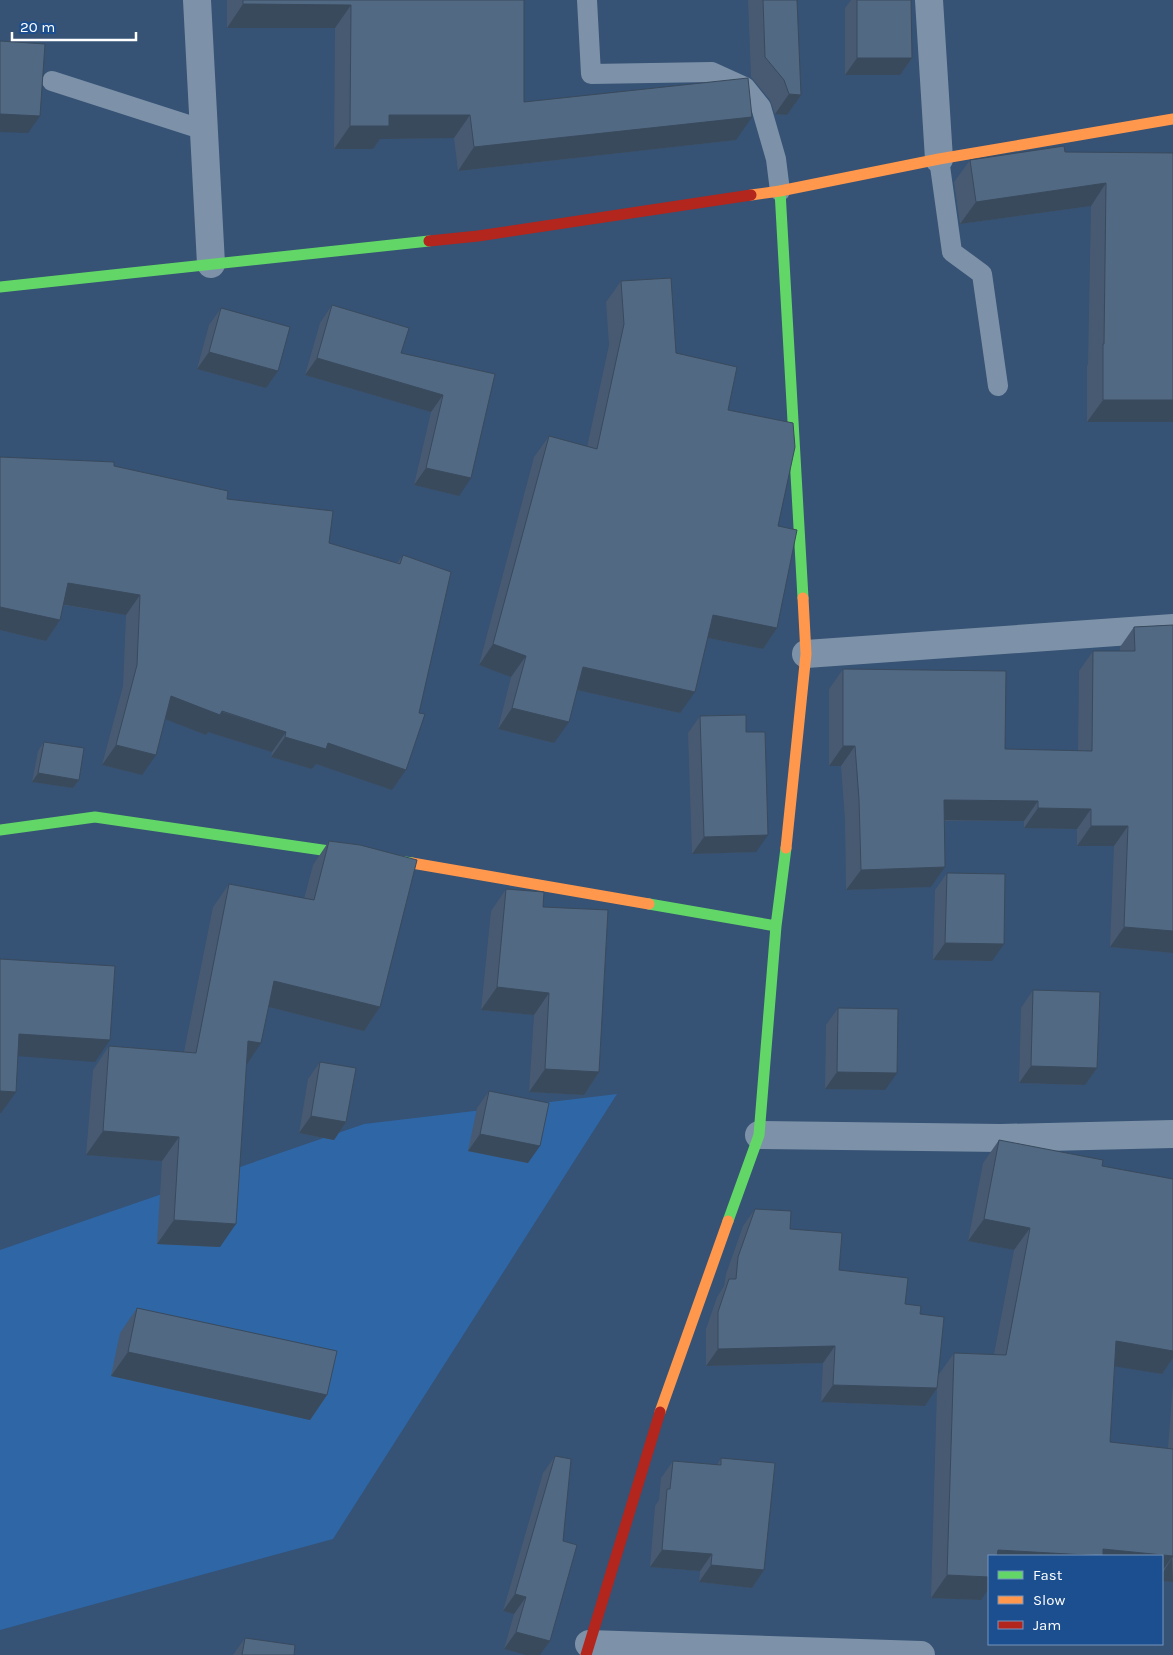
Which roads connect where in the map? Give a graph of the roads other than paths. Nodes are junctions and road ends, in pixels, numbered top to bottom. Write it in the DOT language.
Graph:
graph roads {
  1 [pos="197,0"];
  2 [pos="587,0"];
  3 [pos="928,0"];
  4 [pos="52,80"];
  5 [pos="1173,119"];
  6 [pos="204,130"];
  7 [pos="939,160"];
  8 [pos="780,192"];
  9 [pos="211,264"];
  10 [pos="0,287"];
  11 [pos="998,386"];
  12 [pos="1173,628"];
  13 [pos="806,654"];
  14 [pos="0,830"];
  15 [pos="776,926"];
  16 [pos="1173,1134"];
  17 [pos="759,1135"];
  18 [pos="587,1650"];
  19 [pos="921,1655"];
  1 -- 6 [label="street"];
  2 -- 8 [label="lane"];
  3 -- 7 [label="street"];
  4 -- 6 [label="lane"];
  5 -- 7 [label="street"];
  6 -- 9 [label="street"];
  7 -- 8 [label="street"];
  7 -- 11 [label="lane"];
  8 -- 9 [label="street"];
  8 -- 13 [label="street"];
  9 -- 10 [label="street"];
  12 -- 13 [label="street"];
  13 -- 15 [label="street"];
  14 -- 15 [label="street"];
  15 -- 17 [label="street"];
  16 -- 17 [label="street"];
  17 -- 18 [label="street"];
  18 -- 19 [label="street"];
}
